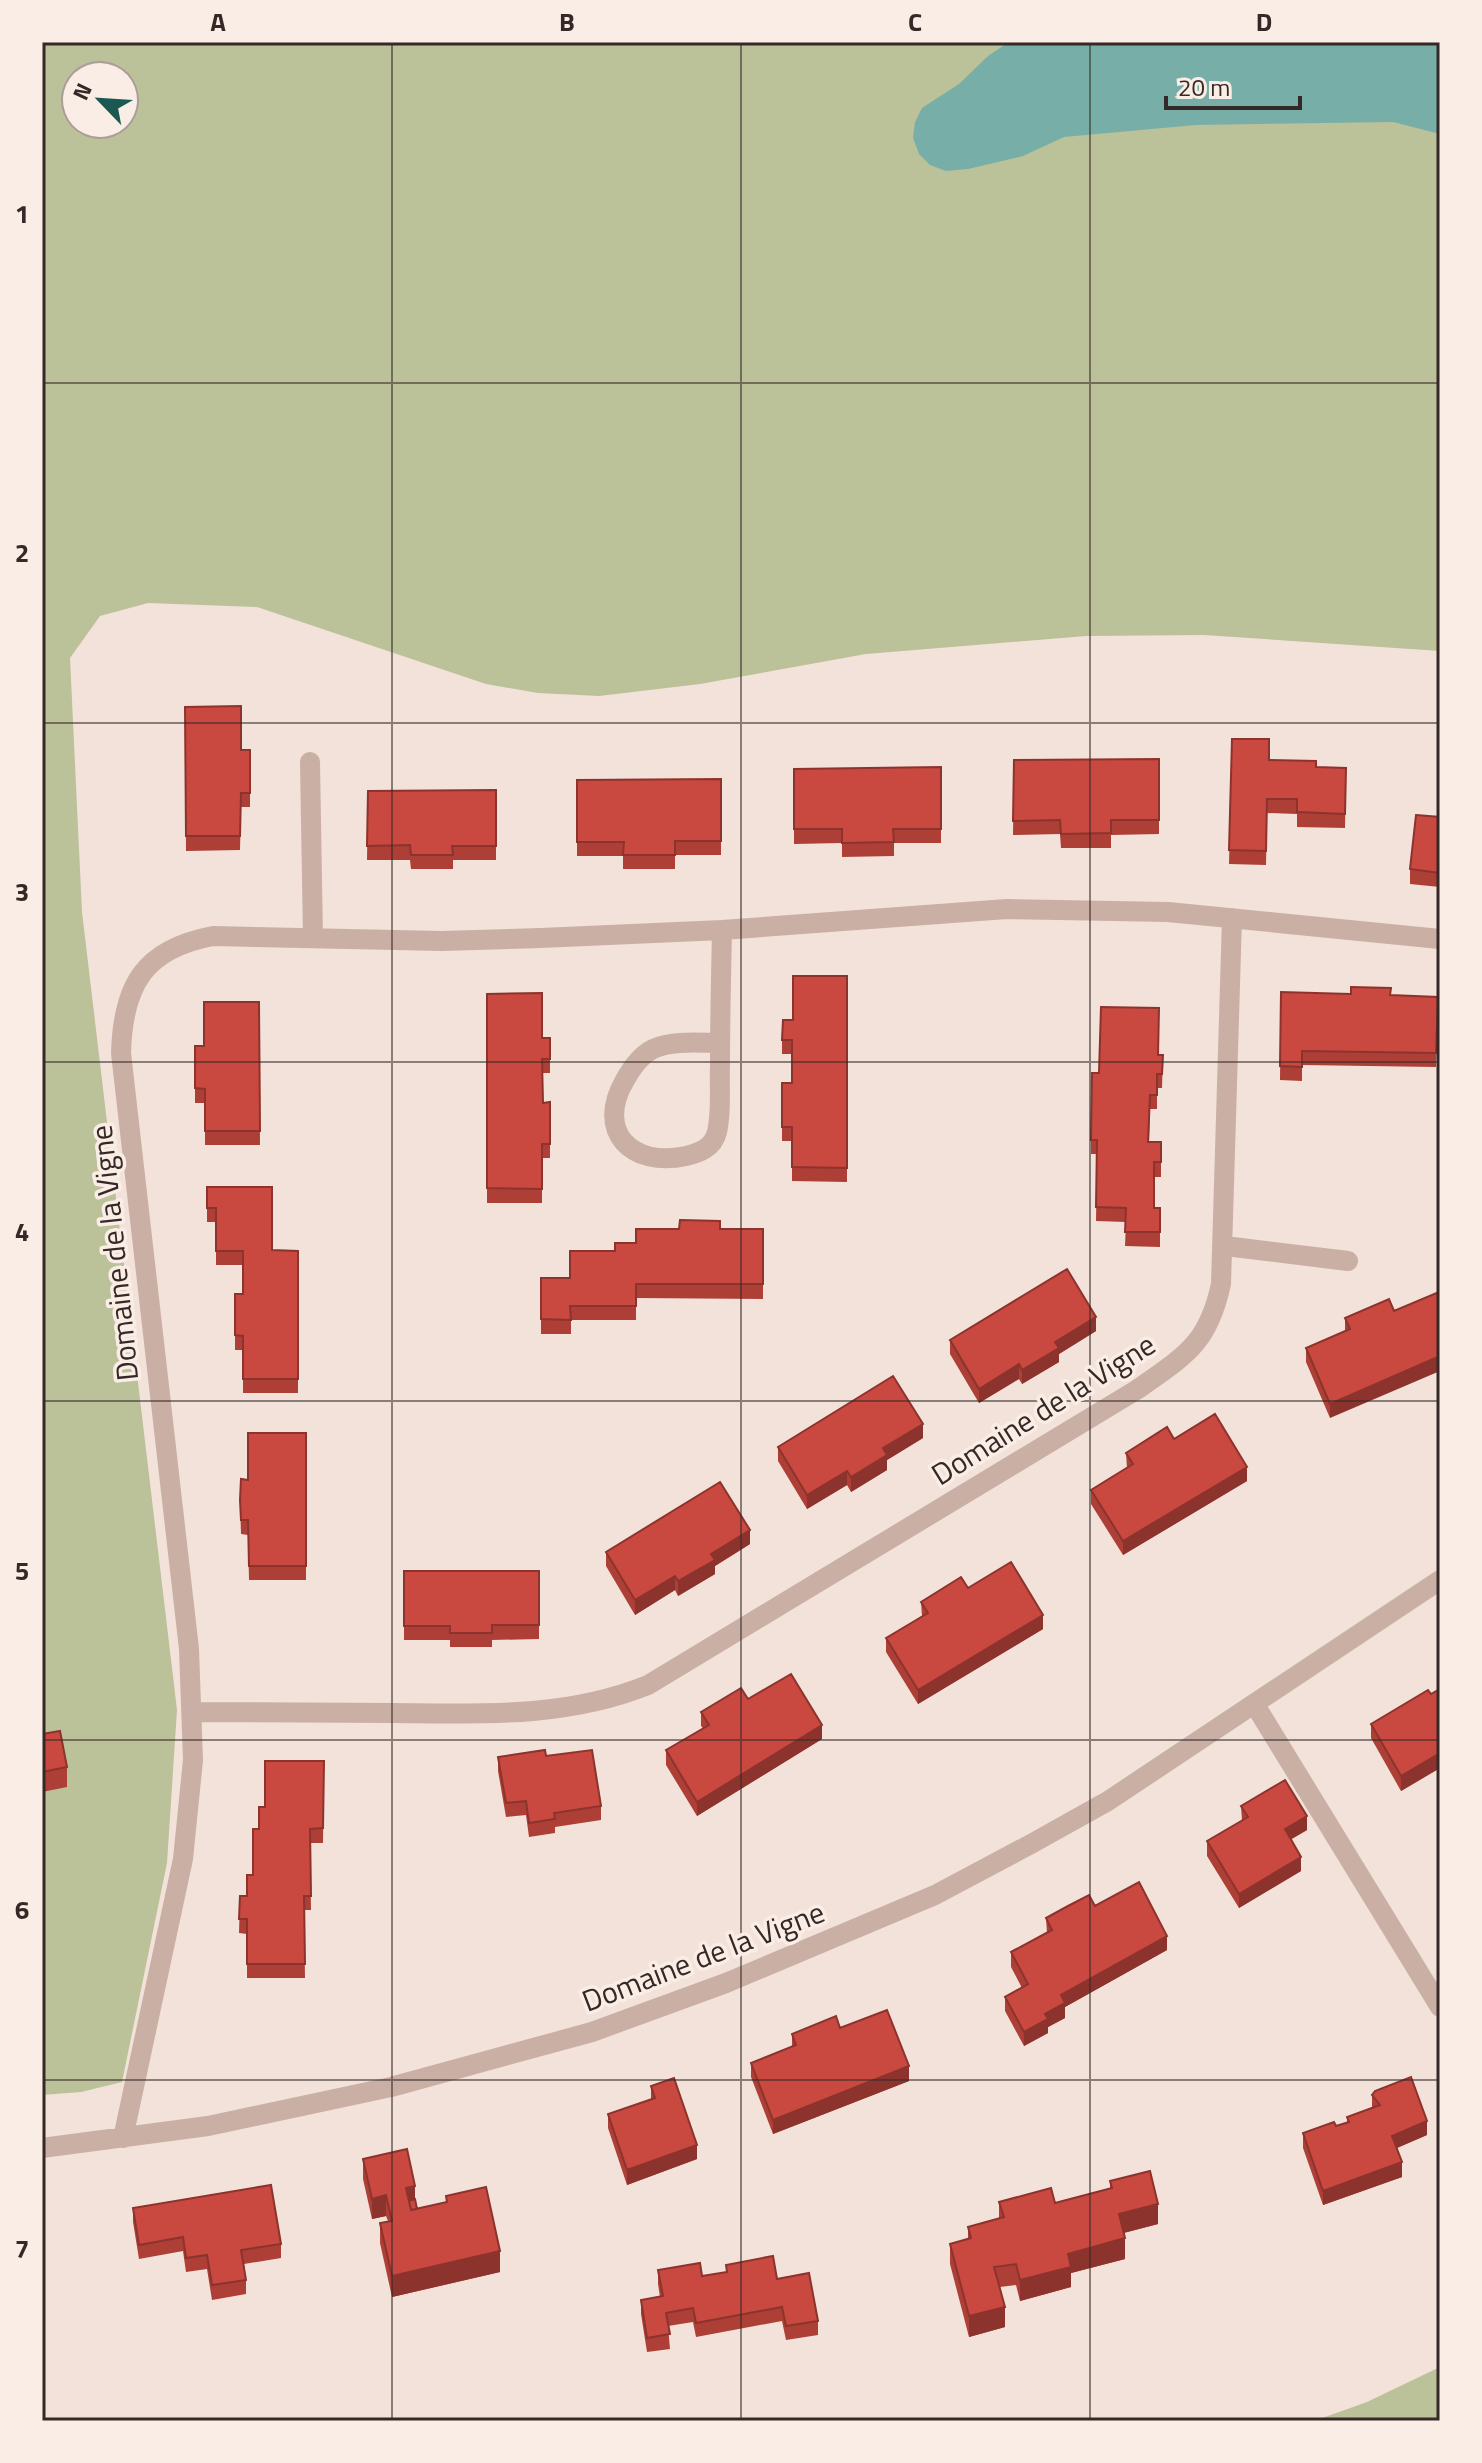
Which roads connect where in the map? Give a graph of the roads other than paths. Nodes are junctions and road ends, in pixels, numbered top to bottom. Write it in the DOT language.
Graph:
graph roads {
  1 [pos="310,762"];
  2 [pos="1232,918"];
  3 [pos="722,930"];
  4 [pos="313,938"];
  5 [pos="1440,939"];
  6 [pos="720,1043"];
  7 [pos="1225,1246"];
  8 [pos="1348,1261"];
  9 [pos="1440,1580"];
  10 [pos="1255,1705"];
  11 [pos="193,1712"];
  12 [pos="1440,2007"];
  13 [pos="123,2138"];
  14 [pos="42,2148"];
  1 -- 4 [label="street"];
  2 -- 3 [label="street, Domaine de la Vigne"];
  2 -- 5 [label="street, Domaine de la Vigne"];
  2 -- 7 [label="street, Domaine de la Vigne"];
  3 -- 4 [label="street, Domaine de la Vigne"];
  3 -- 6 [label="street"];
  4 -- 11 [label="street, Domaine de la Vigne"];
  6 -- 6 [label="street"];
  7 -- 8 [label="street"];
  7 -- 11 [label="street, Domaine de la Vigne"];
  9 -- 10 [label="street, Domaine de la Vigne"];
  10 -- 12 [label="street"];
  10 -- 13 [label="street, Domaine de la Vigne"];
  11 -- 13 [label="street, Domaine de la Vigne"];
  13 -- 14 [label="street, Domaine de la Vigne"];
}
